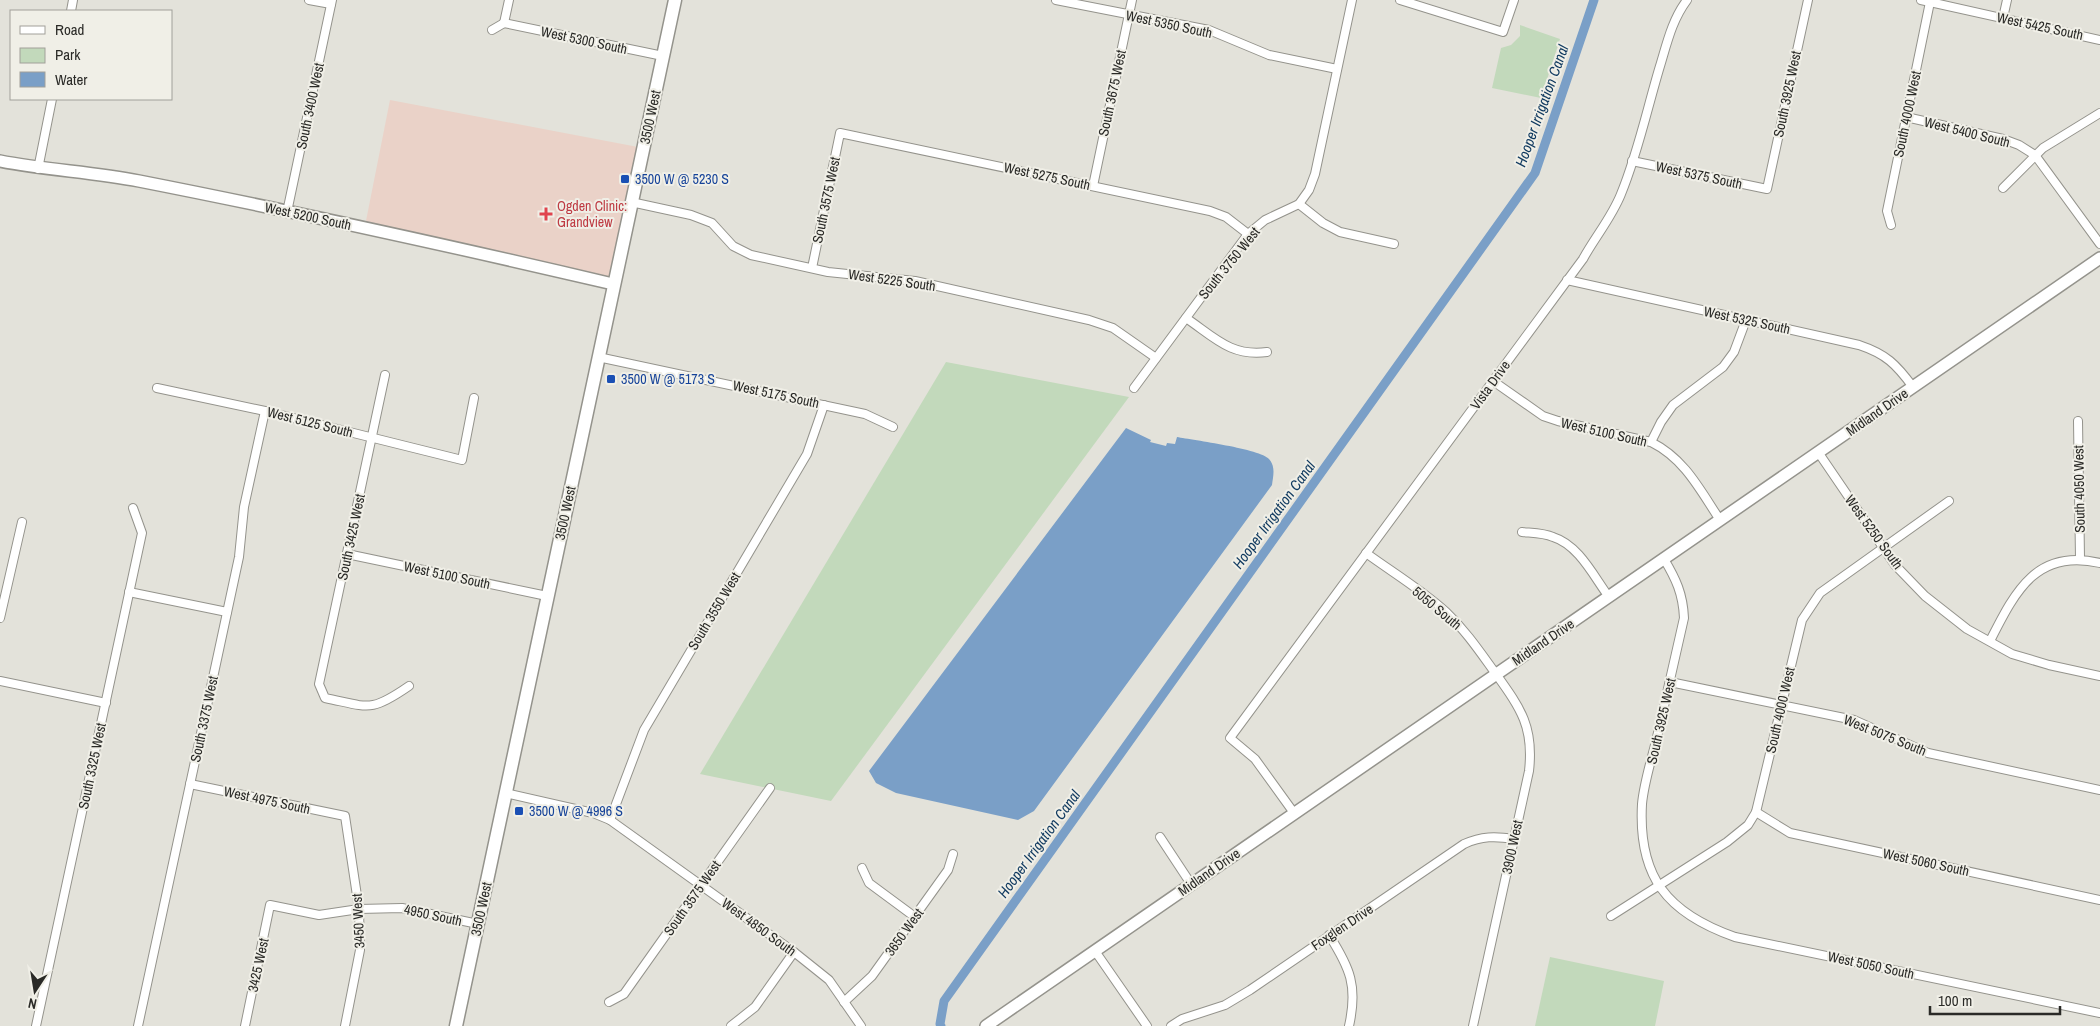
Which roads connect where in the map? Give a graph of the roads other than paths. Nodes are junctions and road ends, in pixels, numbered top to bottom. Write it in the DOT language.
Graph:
graph roads {
  1 [pos="309,0"];
  2 [pos="509,0"];
  3 [pos="675,0"];
  4 [pos="1056,0"];
  5 [pos="1132,0"];
  6 [pos="1352,0"];
  7 [pos="1400,0"];
  8 [pos="1514,0"];
  9 [pos="1687,0"];
  10 [pos="1808,0"];
  11 [pos="1921,0"];
  12 [pos="2007,0"];
  13 [pos="332,2"];
  14 [pos="1930,2"];
  15 [pos="1128,15"];
  16 [pos="2003,18"];
  17 [pos="504,23"];
  18 [pos="492,30"];
  19 [pos="2100,40"];
  20 [pos="663,56"];
  21 [pos="1337,69"];
  22 [pos="52,100"];
  23 [pos="2100,113"];
  24 [pos="1906,117"];
  25 [pos="840,133"];
  26 [pos="2035,155"];
  27 [pos="0,160"];
  28 [pos="1632,161"];
  29 [pos="38,169"];
  30 [pos="1093,186"];
  31 [pos="2003,188"];
  32 [pos="1767,189"];
  33 [pos="631,202"];
  34 [pos="1299,204"];
  35 [pos="288,212"];
  36 [pos="1891,226"];
  37 [pos="1248,234"];
  38 [pos="1394,244"];
  39 [pos="2100,244"];
  40 [pos="2100,258"];
  41 [pos="812,268"];
  42 [pos="1567,280"];
  43 [pos="613,284"];
  44 [pos="1186,318"];
  45 [pos="1746,320"];
  46 [pos="1267,352"];
  47 [pos="598,357"];
  48 [pos="1156,358"];
  49 [pos="385,375"];
  50 [pos="1493,381"];
  51 [pos="1913,387"];
  52 [pos="157,388"];
  53 [pos="1134,388"];
  54 [pos="474,398"];
  55 [pos="824,404"];
  56 [pos="265,411"];
  57 [pos="2078,421"];
  58 [pos="893,427"];
  59 [pos="372,438"];
  60 [pos="1651,442"];
  61 [pos="1818,452"];
  62 [pos="1949,501"];
  63 [pos="133,508"];
  64 [pos="1720,520"];
  65 [pos="22,522"];
  66 [pos="1522,532"];
  67 [pos="1883,548"];
  68 [pos="1366,553"];
  69 [pos="347,554"];
  70 [pos="2080,558"];
  71 [pos="1664,559"];
  72 [pos="2100,563"];
  73 [pos="130,592"];
  74 [pos="547,596"];
  75 [pos="1609,597"];
  76 [pos="227,612"];
  77 [pos="0,618"];
  78 [pos="1990,641"];
  79 [pos="1496,674"];
  80 [pos="2100,676"];
  81 [pos="0,681"];
  82 [pos="1670,682"];
  83 [pos="408,686"];
  84 [pos="106,703"];
  85 [pos="1782,705"];
  86 [pos="190,784"];
  87 [pos="770,788"];
  88 [pos="2100,790"];
  89 [pos="505,793"];
  90 [pos="1756,812"];
  91 [pos="1294,813"];
  92 [pos="345,816"];
  93 [pos="610,820"];
  94 [pos="1160,836"];
  95 [pos="1514,839"];
  96 [pos="953,854"];
  97 [pos="862,868"];
  98 [pos="1191,884"];
  99 [pos="1659,885"];
  100 [pos="701,886"];
  101 [pos="2100,900"];
  102 [pos="270,905"];
  103 [pos="359,909"];
  104 [pos="1611,916"];
  105 [pos="915,917"];
  106 [pos="478,924"];
  107 [pos="1329,935"];
  108 [pos="1095,951"];
  109 [pos="794,952"];
  110 [pos="609,1002"];
  111 [pos="844,1002"];
  112 [pos="2100,1013"];
  113 [pos="36,1026"];
  114 [pos="138,1026"];
  115 [pos="246,1026"];
  116 [pos="346,1026"];
  117 [pos="456,1026"];
  118 [pos="731,1026"];
  119 [pos="860,1026"];
  120 [pos="986,1026"];
  121 [pos="1146,1026"];
  122 [pos="1171,1026"];
  123 [pos="1350,1026"];
  124 [pos="1473,1026"];
  1 -- 13 [label="street"];
  2 -- 17 [label="street"];
  3 -- 20 [label="main road, 3500 West"];
  4 -- 15 [label="street, West 5350 South"];
  5 -- 15 [label="street, South 3675 West"];
  6 -- 21 [label="street"];
  7 -- 8 [label="street"];
  9 -- 28 [label="street, Vista Drive"];
  10 -- 32 [label="street, South 3925 West"];
  11 -- 14 [label="street, West 5425 South"];
  12 -- 16 [label="street"];
  13 -- 35 [label="street, South 3400 West"];
  14 -- 16 [label="street, West 5425 South"];
  14 -- 24 [label="street, South 4000 West"];
  15 -- 21 [label="street, West 5350 South"];
  15 -- 30 [label="street, South 3675 West"];
  16 -- 19 [label="street, West 5425 South"];
  17 -- 18 [label="street"];
  17 -- 20 [label="street, West 5300 South"];
  20 -- 33 [label="main road, 3500 West"];
  21 -- 34 [label="street"];
  22 -- 29 [label="street"];
  23 -- 26 [label="street"];
  24 -- 26 [label="street, West 5400 South"];
  24 -- 36 [label="street, South 4000 West"];
  25 -- 30 [label="street, West 5275 South"];
  25 -- 41 [label="street, South 3575 West"];
  26 -- 31 [label="street"];
  26 -- 39 [label="street, West 5400 South"];
  27 -- 29 [label="street, West 5200 South"];
  28 -- 32 [label="street, West 5375 South"];
  28 -- 42 [label="street, Vista Drive"];
  29 -- 35 [label="street, West 5200 South"];
  30 -- 37 [label="street, West 5275 South"];
  33 -- 41 [label="street, West 5225 South"];
  33 -- 43 [label="main road, 3500 West"];
  34 -- 37 [label="street, South 3750 West"];
  34 -- 38 [label="street"];
  35 -- 43 [label="street, West 5200 South"];
  37 -- 44 [label="street, South 3750 West"];
  40 -- 51 [label="street, Midland Drive"];
  41 -- 48 [label="street, West 5225 South"];
  42 -- 45 [label="street, West 5325 South"];
  42 -- 50 [label="street, Vista Drive"];
  43 -- 47 [label="main road, 3500 West"];
  44 -- 46 [label="street"];
  44 -- 48 [label="street, South 3750 West"];
  45 -- 51 [label="street, West 5325 South"];
  45 -- 60 [label="street"];
  47 -- 55 [label="street, West 5175 South"];
  47 -- 74 [label="main road, 3500 West"];
  48 -- 53 [label="street, South 3750 West"];
  49 -- 59 [label="street, South 3425 West"];
  50 -- 60 [label="street, West 5100 South"];
  50 -- 68 [label="street, Vista Drive"];
  51 -- 61 [label="street, Midland Drive"];
  52 -- 56 [label="street, West 5125 South"];
  54 -- 59 [label="street, West 5125 South"];
  55 -- 58 [label="street, West 5175 South"];
  55 -- 93 [label="street, South 3550 West"];
  56 -- 59 [label="street, West 5125 South"];
  56 -- 76 [label="street, South 3375 West"];
  57 -- 70 [label="street, South 4050 West"];
  59 -- 69 [label="street, South 3425 West"];
  60 -- 64 [label="street, West 5100 South"];
  61 -- 64 [label="street, Midland Drive"];
  61 -- 67 [label="street, West 5250 South"];
  62 -- 67 [label="street, South 4000 West"];
  63 -- 73 [label="street, South 3325 West"];
  64 -- 71 [label="street, Midland Drive"];
  65 -- 77 [label="street"];
  66 -- 75 [label="street"];
  67 -- 78 [label="street, West 5250 South"];
  67 -- 85 [label="street, South 4000 West"];
  68 -- 79 [label="street, 5050 South"];
  68 -- 91 [label="street, Vista Drive"];
  69 -- 74 [label="street, West 5100 South"];
  69 -- 83 [label="street, South 3425 West"];
  70 -- 72 [label="street"];
  70 -- 78 [label="street"];
  71 -- 75 [label="street, Midland Drive"];
  71 -- 82 [label="street, South 3925 West"];
  73 -- 76 [label="street"];
  73 -- 84 [label="street, South 3325 West"];
  74 -- 89 [label="main road, 3500 West"];
  75 -- 79 [label="street, Midland Drive"];
  76 -- 86 [label="street, South 3375 West"];
  78 -- 80 [label="street, West 5250 South"];
  79 -- 91 [label="street, Midland Drive"];
  79 -- 95 [label="street, 3900 West"];
  81 -- 84 [label="street"];
  82 -- 85 [label="street, West 5075 South"];
  82 -- 99 [label="street, South 3925 West"];
  84 -- 113 [label="street, South 3325 West"];
  85 -- 88 [label="street, West 5075 South"];
  85 -- 90 [label="street, South 4000 West"];
  86 -- 92 [label="street, West 4975 South"];
  86 -- 114 [label="street, South 3375 West"];
  87 -- 100 [label="street, South 3575 West"];
  89 -- 93 [label="street, West 4850 South"];
  89 -- 106 [label="main road, 3500 West"];
  90 -- 99 [label="street, South 4000 West"];
  90 -- 101 [label="street, West 5060 South"];
  91 -- 98 [label="street, Midland Drive"];
  92 -- 103 [label="street, 3450 West"];
  93 -- 100 [label="street, West 4850 South"];
  94 -- 98 [label="street"];
  95 -- 107 [label="street, Foxglen Drive"];
  95 -- 124 [label="street, 3900 West"];
  96 -- 105 [label="street, 3650 West"];
  97 -- 105 [label="street"];
  98 -- 108 [label="street, Midland Drive"];
  99 -- 104 [label="street, South 4000 West"];
  99 -- 112 [label="street, West 5050 South"];
  100 -- 109 [label="street, West 4850 South"];
  100 -- 110 [label="street, South 3575 West"];
  102 -- 103 [label="street, 4950 South"];
  102 -- 115 [label="street, 3425 West"];
  103 -- 106 [label="street, 4950 South"];
  103 -- 116 [label="street, 3450 West"];
  105 -- 111 [label="street, 3650 West"];
  106 -- 117 [label="main road, 3500 West"];
  107 -- 122 [label="street, Foxglen Drive"];
  107 -- 123 [label="street"];
  108 -- 120 [label="street, Midland Drive"];
  108 -- 121 [label="street"];
  109 -- 111 [label="street, West 4850 South"];
  109 -- 118 [label="street"];
  111 -- 119 [label="street, West 4850 South"];
}
